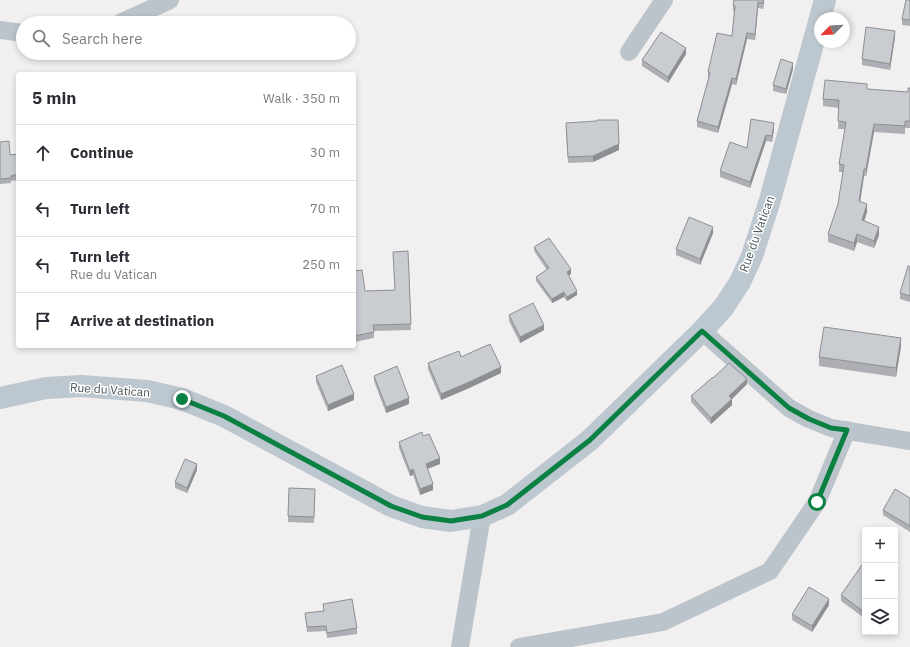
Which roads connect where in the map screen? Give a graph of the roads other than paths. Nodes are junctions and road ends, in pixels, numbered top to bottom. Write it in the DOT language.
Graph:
graph roads {
  1 [pos="170,0"];
  2 [pos="664,0"];
  3 [pos="825,0"];
  4 [pos="135,16"];
  5 [pos="0,30"];
  6 [pos="16,32"];
  7 [pos="629,52"];
  8 [pos="702,331"];
  9 [pos="0,398"];
  10 [pos="847,430"];
  11 [pos="910,441"];
  12 [pos="482,516"];
  13 [pos="460,647"];
  14 [pos="519,647"];
  1 -- 4 [label="street"];
  2 -- 7 [label="street"];
  3 -- 8 [label="street, Rue du Vatican"];
  5 -- 6 [label="street"];
  8 -- 10 [label="street"];
  8 -- 12 [label="street, Rue du Vatican"];
  9 -- 12 [label="street, Rue du Vatican"];
  10 -- 11 [label="street"];
  10 -- 14 [label="street"];
  12 -- 13 [label="street"];
}
